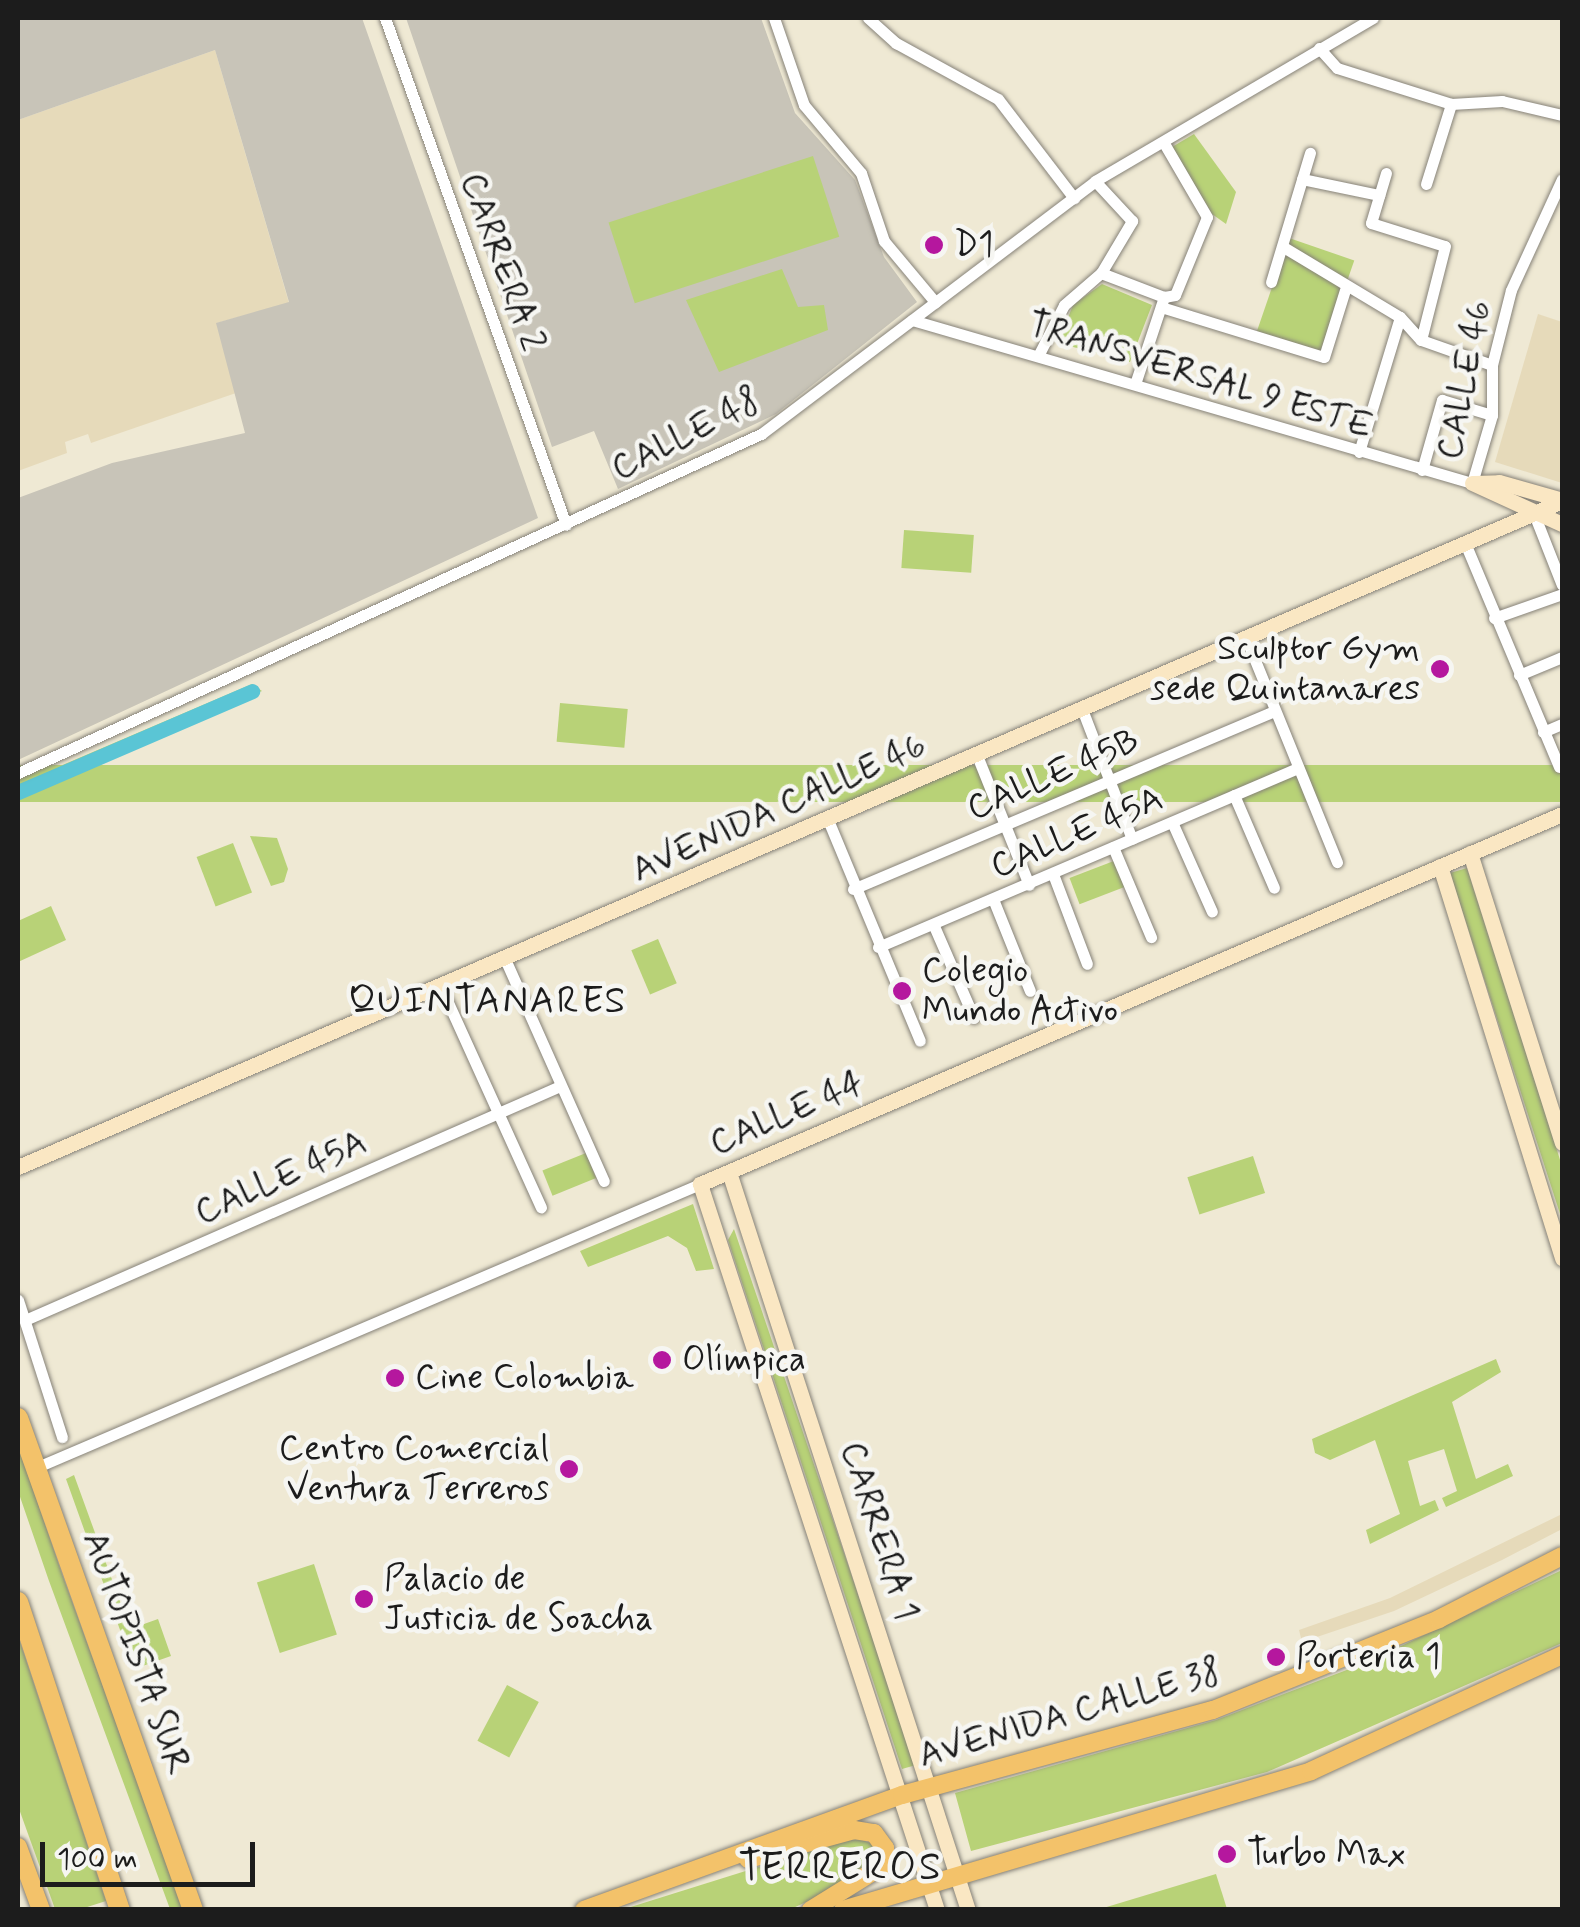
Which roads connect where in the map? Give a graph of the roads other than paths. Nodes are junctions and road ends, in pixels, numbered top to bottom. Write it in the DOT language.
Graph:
graph roads {
  1 [pos="385,18"];
  2 [pos="774,18"];
  3 [pos="868,18"];
  4 [pos="1373,18"];
  5 [pos="1318,48"];
  6 [pos="1452,104"];
  7 [pos="1562,114"];
  8 [pos="1164,143"];
  9 [pos="1310,153"];
  10 [pos="1386,173"];
  11 [pos="1562,178"];
  12 [pos="1302,179"];
  13 [pos="1096,181"];
  14 [pos="1426,184"];
  15 [pos="1379,196"];
  16 [pos="1074,198"];
  17 [pos="1285,248"];
  18 [pos="1101,273"];
  19 [pos="1271,282"];
  20 [pos="1345,290"];
  21 [pos="935,302"];
  22 [pos="1163,302"];
  23 [pos="1400,317"];
  24 [pos="912,320"];
  25 [pos="1421,340"];
  26 [pos="1038,356"];
  27 [pos="1492,365"];
  28 [pos="1135,384"];
  29 [pos="1492,415"];
  30 [pos="1359,452"];
  31 [pos="1422,470"];
  32 [pos="1472,483"];
  33 [pos="1562,500"];
  34 [pos="1534,514"];
  35 [pos="1562,524"];
  36 [pos="566,526"];
  37 [pos="1464,543"];
  38 [pos="1562,585"];
  39 [pos="1562,594"];
  40 [pos="1494,618"];
  41 [pos="1246,638"];
  42 [pos="1562,657"];
  43 [pos="1519,675"];
  44 [pos="1082,710"];
  45 [pos="1274,711"];
  46 [pos="1562,724"];
  47 [pos="1543,732"];
  48 [pos="976,753"];
  49 [pos="1559,767"];
  50 [pos="1297,768"];
  51 [pos="18,773"];
  52 [pos="1112,781"];
  53 [pos="1234,796"];
  54 [pos="1562,814"];
  55 [pos="828,820"];
  56 [pos="1172,822"];
  57 [pos="1003,824"];
  58 [pos="1132,838"];
  59 [pos="1113,847"];
  60 [pos="1470,853"];
  61 [pos="1337,862"];
  62 [pos="1440,866"];
  63 [pos="1054,874"];
  64 [pos="1030,884"];
  65 [pos="1274,888"];
  66 [pos="853,889"];
  67 [pos="994,900"];
  68 [pos="1212,912"];
  69 [pos="934,926"];
  70 [pos="1151,937"];
  71 [pos="878,947"];
  72 [pos="505,959"];
  73 [pos="1087,964"];
  74 [pos="442,987"];
  75 [pos="1030,991"];
  76 [pos="974,1018"];
  77 [pos="920,1041"];
  78 [pos="560,1086"];
  79 [pos="498,1113"];
  80 [pos="1562,1143"];
  81 [pos="18,1167"];
  82 [pos="729,1172"];
  83 [pos="604,1180"];
  84 [pos="700,1184"];
  85 [pos="542,1207"];
  86 [pos="746,1224"];
  87 [pos="717,1235"];
  88 [pos="1562,1258"];
  89 [pos="18,1300"];
  90 [pos="24,1320"];
  91 [pos="18,1418"];
  92 [pos="62,1437"];
  93 [pos="35,1468"];
  94 [pos="1562,1556"];
  95 [pos="18,1602"];
  96 [pos="1562,1654"];
  97 [pos="932,1787"];
  98 [pos="902,1795"];
  99 [pos="18,1847"];
  100 [pos="689,1871"];
  101 [pos="957,1872"];
  102 [pos="928,1881"];
  103 [pos="41,1910"];
  104 [pos="120,1910"];
  105 [pos="193,1910"];
  106 [pos="584,1910"];
  107 [pos="811,1910"];
  108 [pos="843,1910"];
  109 [pos="937,1910"];
  110 [pos="968,1910"];
  1 -- 36 [label="street, CARRERA 2"];
  2 -- 21 [label="street"];
  3 -- 16 [label="street"];
  4 -- 5 [label="street, CALLE 48"];
  5 -- 6 [label="street"];
  5 -- 8 [label="street, CALLE 48"];
  6 -- 7 [label="street"];
  6 -- 14 [label="street"];
  8 -- 13 [label="street, CALLE 48"];
  8 -- 22 [label="street"];
  9 -- 12 [label="street"];
  10 -- 15 [label="street"];
  11 -- 27 [label="street, CALLE 46"];
  12 -- 15 [label="street"];
  12 -- 17 [label="street"];
  13 -- 16 [label="street, CALLE 48"];
  13 -- 18 [label="street"];
  15 -- 25 [label="street"];
  16 -- 21 [label="street, CALLE 48"];
  17 -- 19 [label="street"];
  17 -- 20 [label="street"];
  18 -- 22 [label="street"];
  18 -- 26 [label="street"];
  20 -- 22 [label="street"];
  20 -- 23 [label="street"];
  21 -- 24 [label="street, CALLE 48"];
  22 -- 28 [label="street"];
  23 -- 25 [label="street"];
  23 -- 30 [label="street"];
  24 -- 26 [label="street, TRANSVERSAL 9 ESTE"];
  24 -- 36 [label="street, CALLE 48"];
  25 -- 27 [label="street"];
  26 -- 28 [label="street, TRANSVERSAL 9 ESTE"];
  27 -- 29 [label="street, CALLE 46"];
  28 -- 30 [label="street, TRANSVERSAL 9 ESTE"];
  29 -- 31 [label="street"];
  29 -- 32 [label="street, CALLE 46"];
  30 -- 31 [label="street, TRANSVERSAL 9 ESTE"];
  31 -- 32 [label="street, TRANSVERSAL 9 ESTE"];
  32 -- 33 [label="street"];
  32 -- 34 [label="street"];
  33 -- 34 [label="street, AVENIDA CALLE 46"];
  34 -- 35 [label="street"];
  34 -- 37 [label="street, AVENIDA CALLE 46"];
  34 -- 38 [label="street"];
  36 -- 51 [label="street, CALLE 48"];
  37 -- 40 [label="street"];
  37 -- 41 [label="street, AVENIDA CALLE 46"];
  39 -- 40 [label="street"];
  40 -- 43 [label="street"];
  41 -- 44 [label="street, AVENIDA CALLE 46"];
  41 -- 45 [label="street"];
  42 -- 43 [label="street"];
  43 -- 47 [label="street"];
  44 -- 48 [label="street, AVENIDA CALLE 46"];
  44 -- 52 [label="street"];
  45 -- 50 [label="street"];
  45 -- 52 [label="street, CALLE 45B"];
  46 -- 47 [label="street"];
  47 -- 49 [label="street"];
  48 -- 55 [label="street, AVENIDA CALLE 46"];
  48 -- 57 [label="street"];
  50 -- 53 [label="street, CALLE 45A"];
  50 -- 61 [label="street"];
  52 -- 57 [label="street, CALLE 45B"];
  52 -- 58 [label="street"];
  53 -- 56 [label="street, CALLE 45A"];
  53 -- 65 [label="street"];
  54 -- 60 [label="street, CALLE 44"];
  55 -- 66 [label="street"];
  55 -- 72 [label="street, AVENIDA CALLE 46"];
  56 -- 58 [label="street, CALLE 45A"];
  56 -- 68 [label="street"];
  57 -- 64 [label="street"];
  57 -- 66 [label="street, CALLE 45B"];
  58 -- 59 [label="street, CALLE 45A"];
  59 -- 63 [label="street, CALLE 45A"];
  59 -- 70 [label="street"];
  60 -- 62 [label="street, CALLE 44"];
  60 -- 80 [label="street"];
  62 -- 82 [label="street, CALLE 44"];
  62 -- 88 [label="street"];
  63 -- 64 [label="street, CALLE 45A"];
  63 -- 73 [label="street"];
  64 -- 67 [label="street, CALLE 45A"];
  66 -- 71 [label="street"];
  67 -- 69 [label="street, CALLE 45A"];
  67 -- 75 [label="street"];
  69 -- 71 [label="street, CALLE 45A"];
  69 -- 76 [label="street"];
  71 -- 77 [label="street"];
  72 -- 74 [label="street, AVENIDA CALLE 46"];
  72 -- 78 [label="street"];
  74 -- 79 [label="street"];
  74 -- 81 [label="street, AVENIDA CALLE 46"];
  78 -- 79 [label="street, CALLE 45A"];
  78 -- 83 [label="street"];
  79 -- 85 [label="street"];
  79 -- 90 [label="street, CALLE 45A"];
  82 -- 84 [label="street, CALLE 44"];
  82 -- 86 [label="street, CARRERA 1"];
  84 -- 87 [label="street, CARRERA 1"];
  84 -- 93 [label="street, CALLE 44"];
  86 -- 87 [label="street"];
  86 -- 97 [label="street, CARRERA 1"];
  87 -- 98 [label="street, CARRERA 1"];
  89 -- 90 [label="street"];
  90 -- 92 [label="street"];
  91 -- 93 [label="highway, AUTOPISTA SUR"];
  93 -- 105 [label="highway, AUTOPISTA SUR"];
  94 -- 97 [label="main road, AVENIDA CALLE 38"];
  95 -- 104 [label="highway"];
  96 -- 101 [label="main road"];
  97 -- 98 [label="main road, AVENIDA CALLE 38"];
  97 -- 101 [label="street, CARRERA 1"];
  98 -- 100 [label="main road, AVENIDA CALLE 38"];
  98 -- 102 [label="street, CARRERA 1"];
  99 -- 103 [label="main road"];
  100 -- 106 [label="main road, AVENIDA CALLE 38"];
  100 -- 107 [label="main road"];
  101 -- 102 [label="main road"];
  101 -- 110 [label="street, CARRERA 1"];
  102 -- 108 [label="main road"];
  102 -- 109 [label="street, CARRERA 1"];
}
